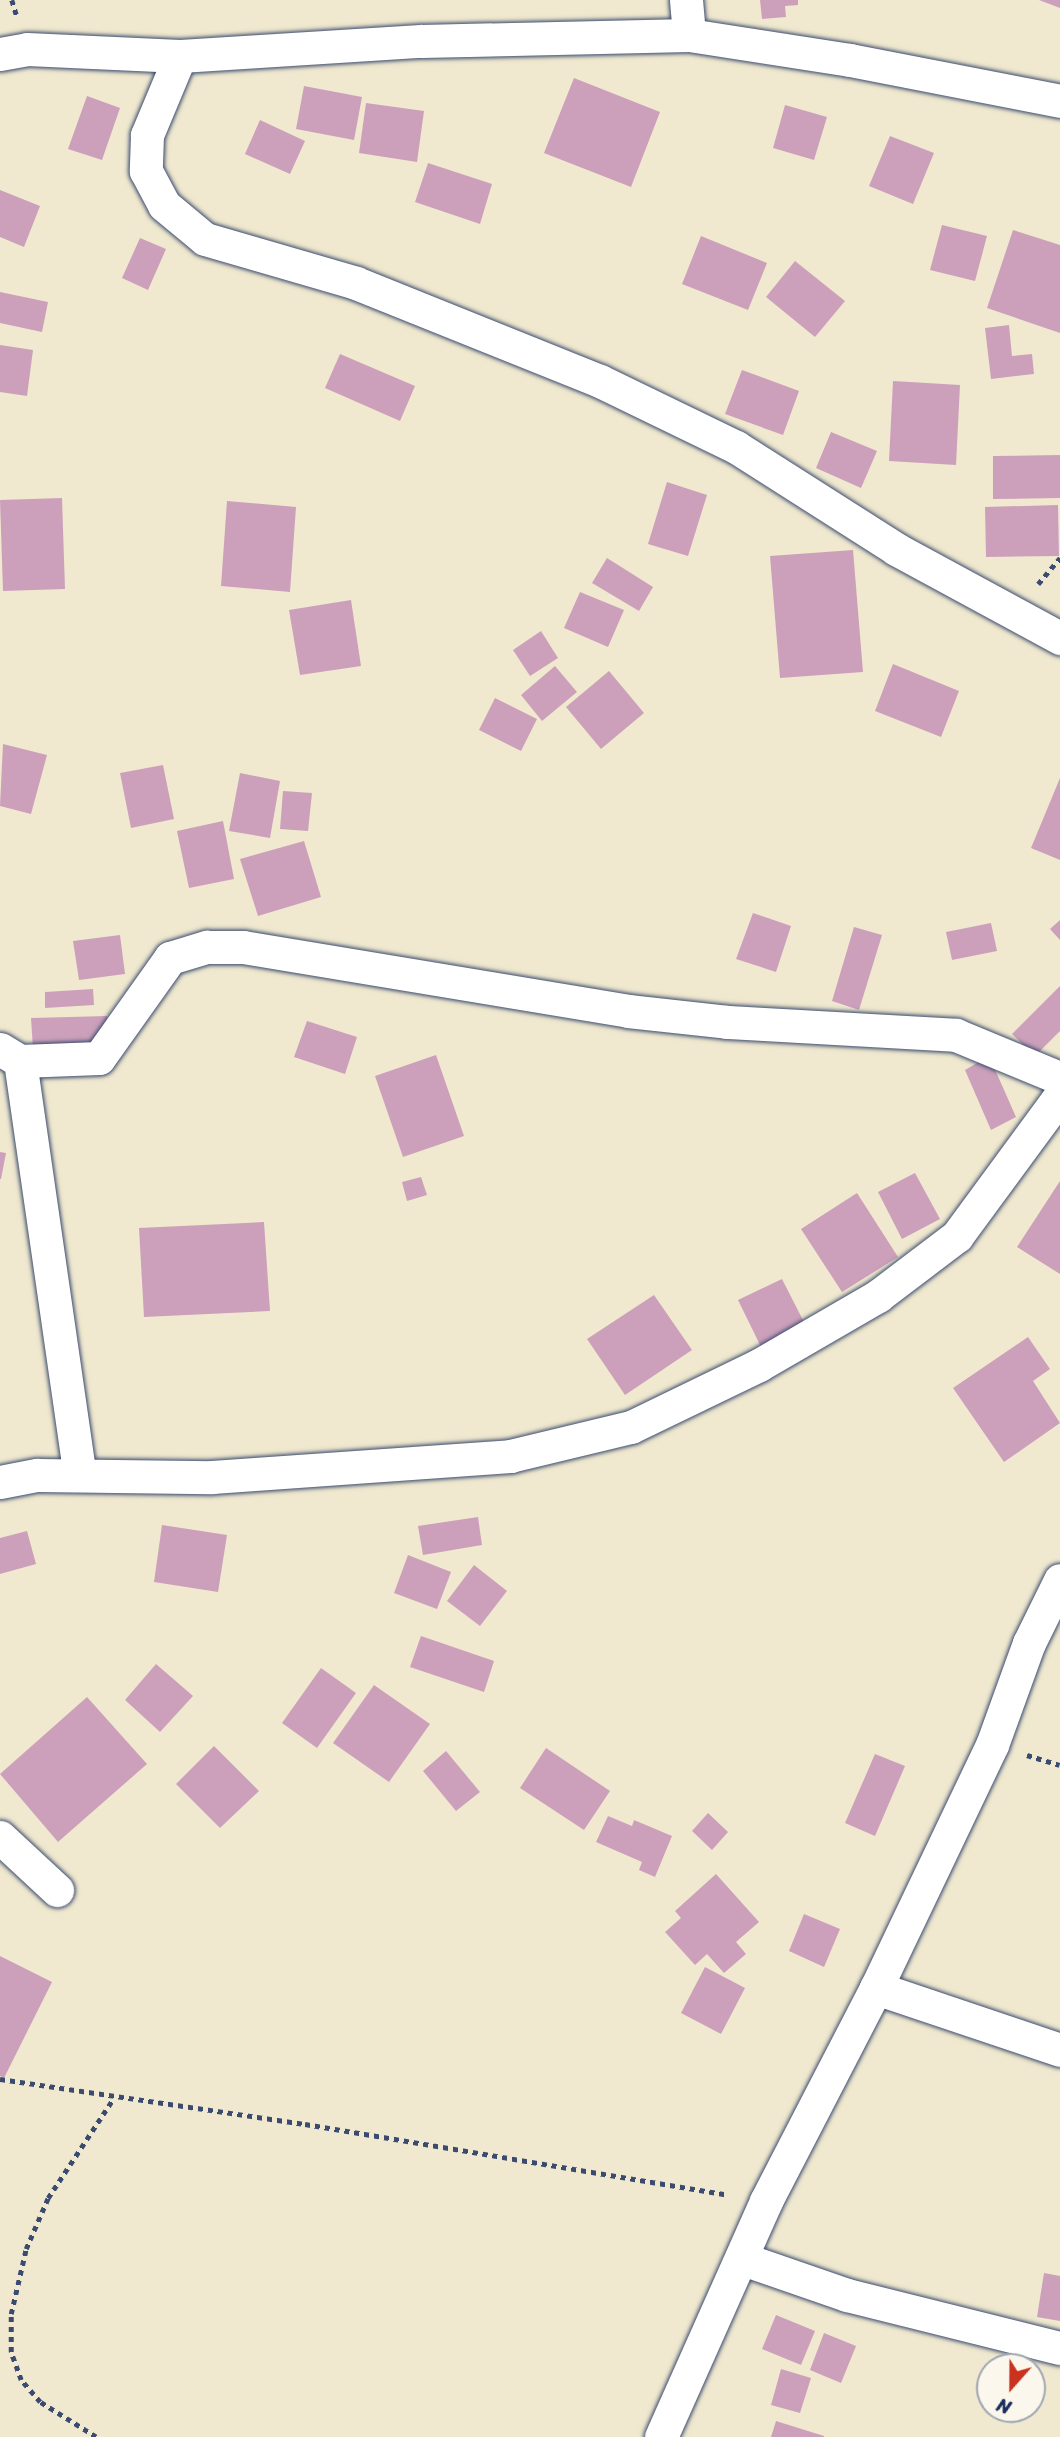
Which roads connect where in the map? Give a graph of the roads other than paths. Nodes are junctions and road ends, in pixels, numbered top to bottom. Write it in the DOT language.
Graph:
graph roads {
  1 [pos="686,0"];
  2 [pos="689,35"];
  3 [pos="0,54"];
  4 [pos="180,55"];
  5 [pos="1060,102"];
  6 [pos="1060,638"];
  7 [pos="10,1055"];
  8 [pos="1060,1078"];
  9 [pos="1060,1096"];
  10 [pos="80,1475"];
  11 [pos="0,1482"];
  12 [pos="1060,1580"];
  13 [pos="0,1837"];
  14 [pos="57,1890"];
  15 [pos="876,1988"];
  16 [pos="1060,2050"];
  17 [pos="743,2259"];
  18 [pos="1060,2348"];
  19 [pos="661,2437"];
  1 -- 2 [label="street"];
  2 -- 4 [label="street"];
  2 -- 5 [label="street"];
  3 -- 4 [label="street"];
  4 -- 6 [label="street"];
  7 -- 8 [label="street"];
  7 -- 10 [label="street"];
  9 -- 10 [label="street"];
  10 -- 11 [label="street"];
  12 -- 15 [label="street"];
  13 -- 14 [label="street"];
  15 -- 16 [label="street"];
  15 -- 17 [label="street"];
  17 -- 18 [label="street"];
  17 -- 19 [label="street"];
}
